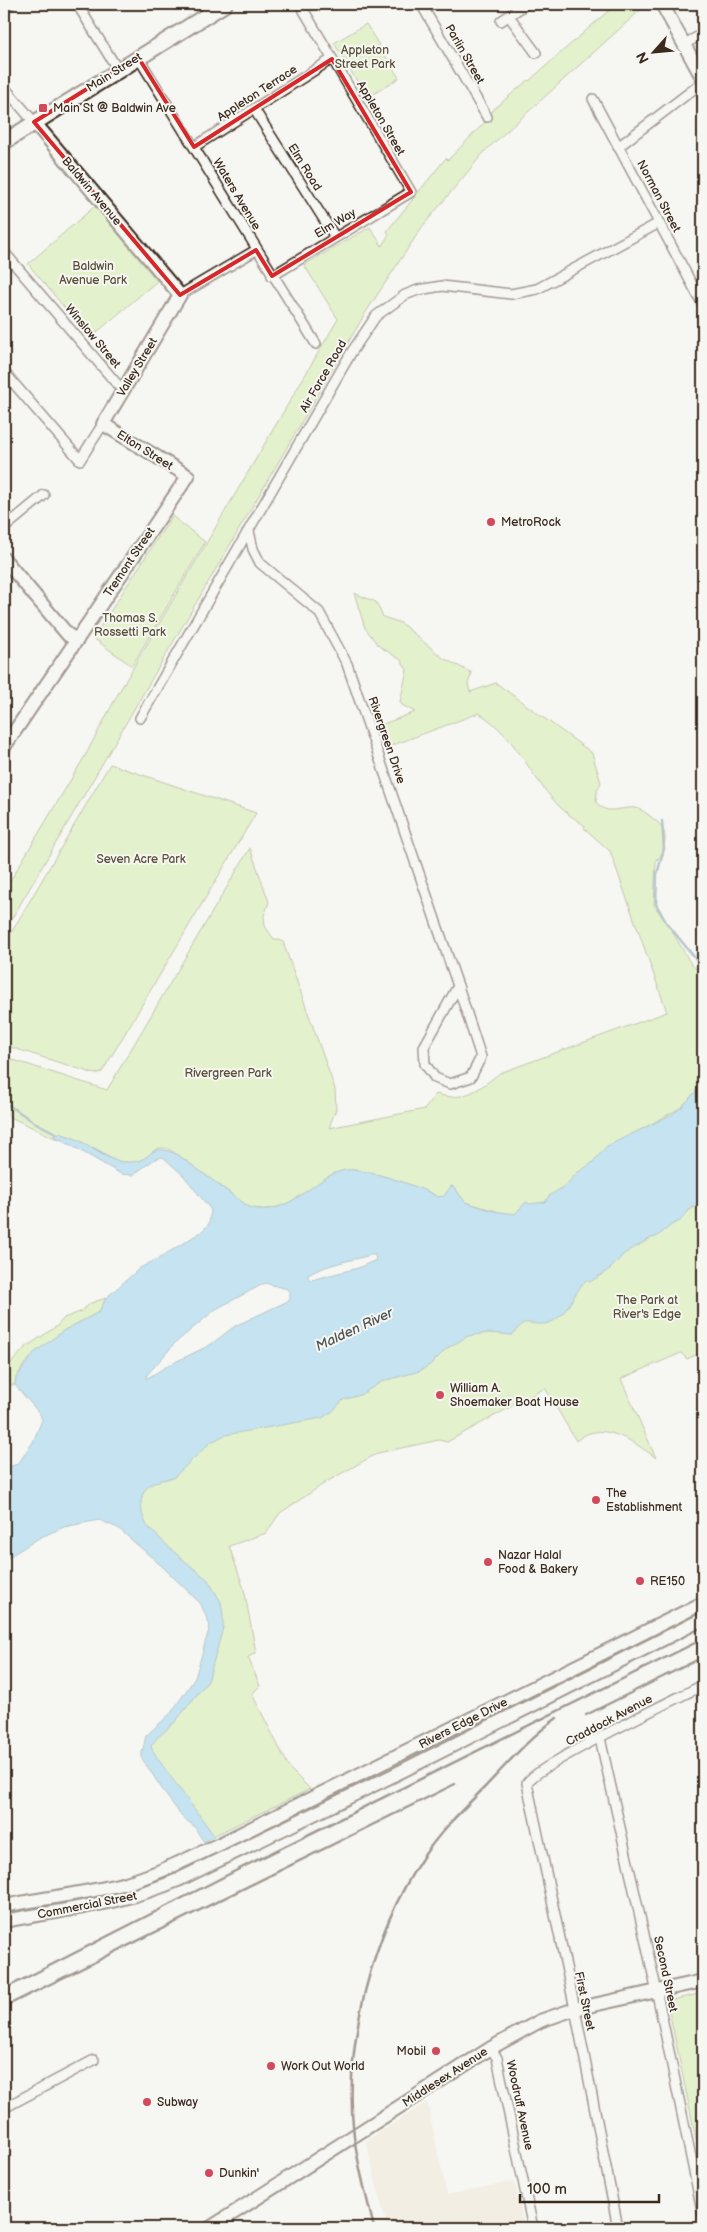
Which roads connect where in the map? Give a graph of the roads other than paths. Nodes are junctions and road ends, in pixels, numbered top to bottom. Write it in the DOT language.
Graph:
graph roads {
  1 [pos="10,4"];
  2 [pos="77,4"];
  3 [pos="225,4"];
  4 [pos="300,4"];
  5 [pos="422,4"];
  6 [pos="526,4"];
  7 [pos="662,4"];
  8 [pos="4,8"];
  9 [pos="208,8"];
  10 [pos="509,16"];
  11 [pos="501,21"];
  12 [pos="703,34"];
  13 [pos="684,44"];
  14 [pos="536,53"];
  15 [pos="138,57"];
  16 [pos="332,59"];
  17 [pos="118,70"];
  18 [pos="703,81"];
  19 [pos="4,87"];
  20 [pos="593,99"];
  21 [pos="254,109"];
  22 [pos="488,116"];
  23 [pos="34,122"];
  24 [pos="4,142"];
  25 [pos="194,147"];
  26 [pos="618,147"];
  27 [pos="411,192"];
  28 [pos="659,224"];
  29 [pos="335,237"];
  30 [pos="256,250"];
  31 [pos="4,252"];
  32 [pos="272,276"];
  33 [pos="180,295"];
  34 [pos="703,306"];
  35 [pos="316,344"];
  36 [pos="4,372"];
  37 [pos="123,391"];
  38 [pos="103,424"];
  39 [pos="188,476"];
  40 [pos="44,495"];
  41 [pos="4,528"];
  42 [pos="249,531"];
  43 [pos="4,559"];
  44 [pos="77,640"];
  45 [pos="140,718"];
  46 [pos="4,747"];
  47 [pos="458,986"];
  48 [pos="703,1603"];
  49 [pos="703,1620"];
  50 [pos="703,1685"];
  51 [pos="600,1738"];
  52 [pos="528,1780"];
  53 [pos="222,1843"];
  54 [pos="224,1859"];
  55 [pos="4,1906"];
  56 [pos="4,1921"];
  57 [pos="703,1981"];
  58 [pos="657,1992"];
  59 [pos="575,2009"];
  60 [pos="491,2048"];
  61 [pos="94,2060"];
  62 [pos="4,2108"];
  63 [pos="703,2215"];
  64 [pos="210,2228"];
  65 [pos="533,2228"];
  66 [pos="618,2228"];
  1 -- 8 [label="street"];
  2 -- 17 [label="street"];
  3 -- 9 [label="main road, Main Street"];
  4 -- 16 [label="street, Appleton Street"];
  5 -- 22 [label="street, Parlin Street"];
  6 -- 10 [label="street"];
  7 -- 13 [label="main road"];
  9 -- 15 [label="main road, Main Street"];
  10 -- 11 [label="street"];
  10 -- 14 [label="street"];
  12 -- 13 [label="street"];
  13 -- 18 [label="main road"];
  15 -- 17 [label="main road, Main Street"];
  15 -- 25 [label="street, Waters Avenue"];
  16 -- 21 [label="street, Appleton Terrace"];
  16 -- 27 [label="street, Appleton Street"];
  17 -- 23 [label="main road, Main Street"];
  18 -- 26 [label="street"];
  19 -- 23 [label="street, Baldwin Avenue"];
  20 -- 26 [label="street, Norman Street"];
  21 -- 25 [label="street, Appleton Terrace"];
  21 -- 29 [label="street, Elm Road"];
  23 -- 24 [label="main road, Main Street"];
  23 -- 33 [label="main road, Baldwin Avenue"];
  25 -- 30 [label="street, Waters Avenue"];
  26 -- 28 [label="street, Norman Street"];
  27 -- 29 [label="street, Elm Way"];
  28 -- 34 [label="street, Norman Street"];
  28 -- 42 [label="street, Air Force Road"];
  29 -- 32 [label="street, Elm Way"];
  30 -- 32 [label="street, Waters Avenue"];
  30 -- 33 [label="street, Valley Street"];
  31 -- 37 [label="street, Winslow Street"];
  32 -- 35 [label="street, Waters Avenue"];
  33 -- 37 [label="main road, Valley Street"];
  36 -- 38 [label="street, Valley Street"];
  37 -- 38 [label="main road, Valley Street"];
  38 -- 39 [label="main road, Elton Street"];
  39 -- 44 [label="main road, Tremont Street"];
  40 -- 41 [label="street"];
  42 -- 45 [label="street, Air Force Road"];
  42 -- 47 [label="street, Rivergreen Drive"];
  43 -- 44 [label="main road"];
  44 -- 46 [label="main road, Tremont Street"];
  47 -- 47 [label="street, Rivergreen Drive"];
  48 -- 53 [label="main road, Rivers Edge Drive"];
  49 -- 54 [label="main road, Rivers Edge Drive"];
  50 -- 51 [label="street, Craddock Avenue"];
  51 -- 52 [label="street, Craddock Avenue"];
  51 -- 58 [label="street, Second Street"];
  52 -- 59 [label="street, First Street"];
  53 -- 55 [label="main road, Commercial Street"];
  54 -- 56 [label="main road, Commercial Street"];
  57 -- 58 [label="main road, Middlesex Avenue"];
  58 -- 59 [label="main road, Middlesex Avenue"];
  58 -- 63 [label="street, Second Street"];
  59 -- 60 [label="main road, Middlesex Avenue"];
  59 -- 66 [label="street, First Street"];
  60 -- 64 [label="main road, Middlesex Avenue"];
  60 -- 65 [label="street, Woodruff Avenue"];
  61 -- 62 [label="street"];
}
